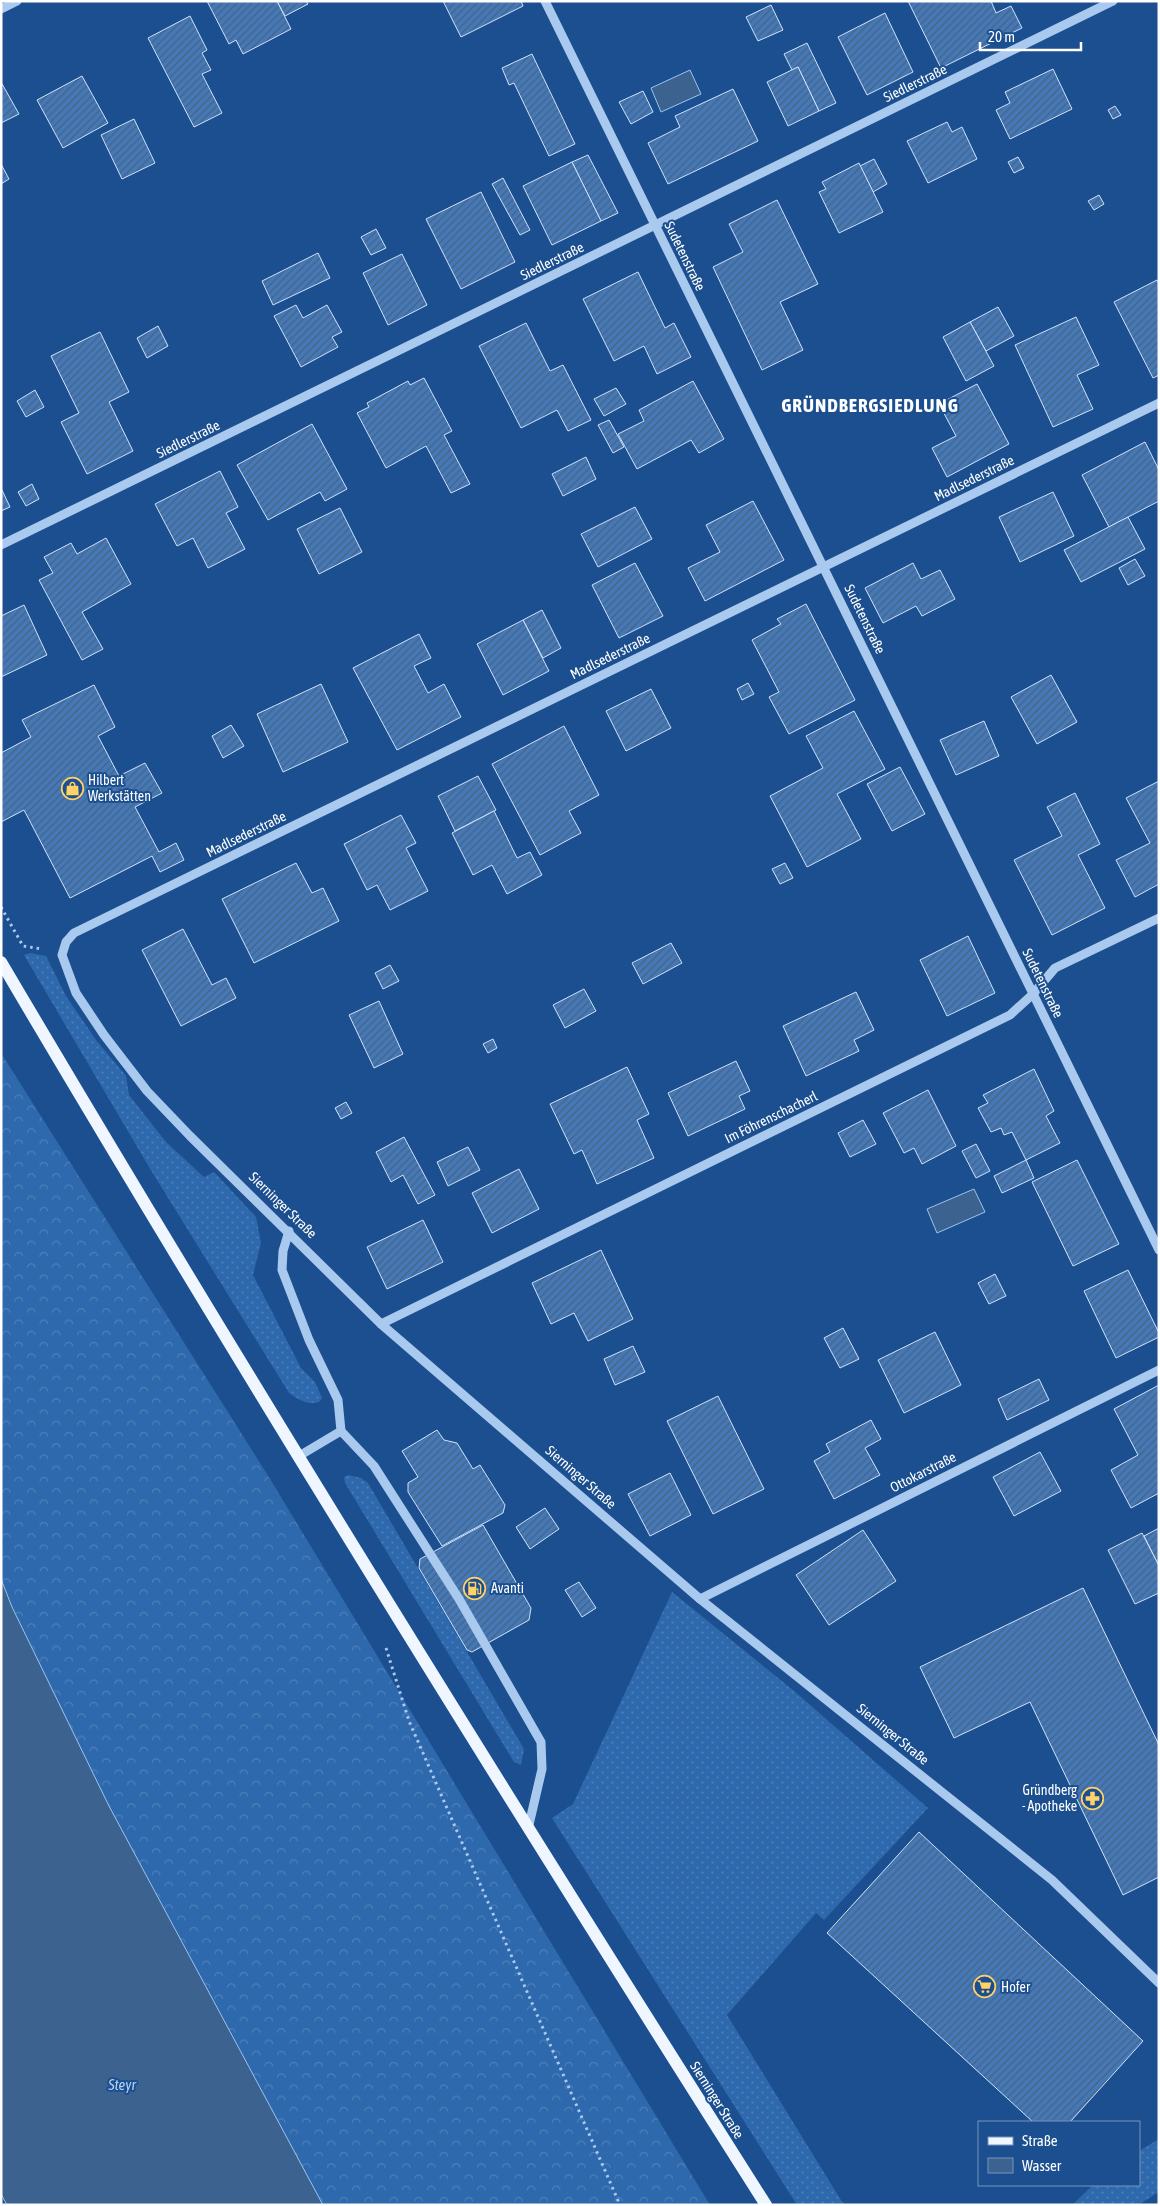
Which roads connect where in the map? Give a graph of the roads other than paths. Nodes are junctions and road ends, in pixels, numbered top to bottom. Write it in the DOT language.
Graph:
graph roads {
  1 [pos="18,1"];
  2 [pos="545,1"];
  3 [pos="1114,1"];
  4 [pos="1,9"];
  5 [pos="655,227"];
  6 [pos="1159,403"];
  7 [pos="1,545"];
  8 [pos="824,568"];
  9 [pos="1159,918"];
  10 [pos="62,955"];
  11 [pos="1,962"];
  12 [pos="1033,994"];
  13 [pos="289,1231"];
  14 [pos="1159,1250"];
  15 [pos="381,1324"];
  16 [pos="1159,1370"];
  17 [pos="342,1431"];
  18 [pos="299,1456"];
  19 [pos="700,1599"];
  20 [pos="528,1829"];
  21 [pos="1159,1983"];
  22 [pos="766,2205"];
  1 -- 4 [label="street"];
  2 -- 5 [label="street, Sudetenstraße"];
  3 -- 5 [label="street, Siedlerstraße"];
  5 -- 7 [label="street, Siedlerstraße"];
  5 -- 8 [label="street, Sudetenstraße"];
  6 -- 8 [label="street, Madlsederstraße"];
  8 -- 10 [label="street, Madlsederstraße"];
  8 -- 12 [label="street, Sudetenstraße"];
  9 -- 12 [label="street, Im Föhrenschacherl"];
  10 -- 13 [label="street, Sierninger Straße"];
  11 -- 18 [label="main road, Sierninger Straße"];
  12 -- 14 [label="street, Sudetenstraße"];
  12 -- 15 [label="street, Im Föhrenschacherl"];
  13 -- 15 [label="street, Sierninger Straße"];
  13 -- 17 [label="street"];
  15 -- 19 [label="street, Sierninger Straße"];
  16 -- 19 [label="street, Ottokarstraße"];
  17 -- 18 [label="street"];
  17 -- 20 [label="street"];
  18 -- 20 [label="main road, Sierninger Straße"];
  19 -- 21 [label="street, Sierninger Straße"];
  20 -- 22 [label="main road, Sierninger Straße"];
}
